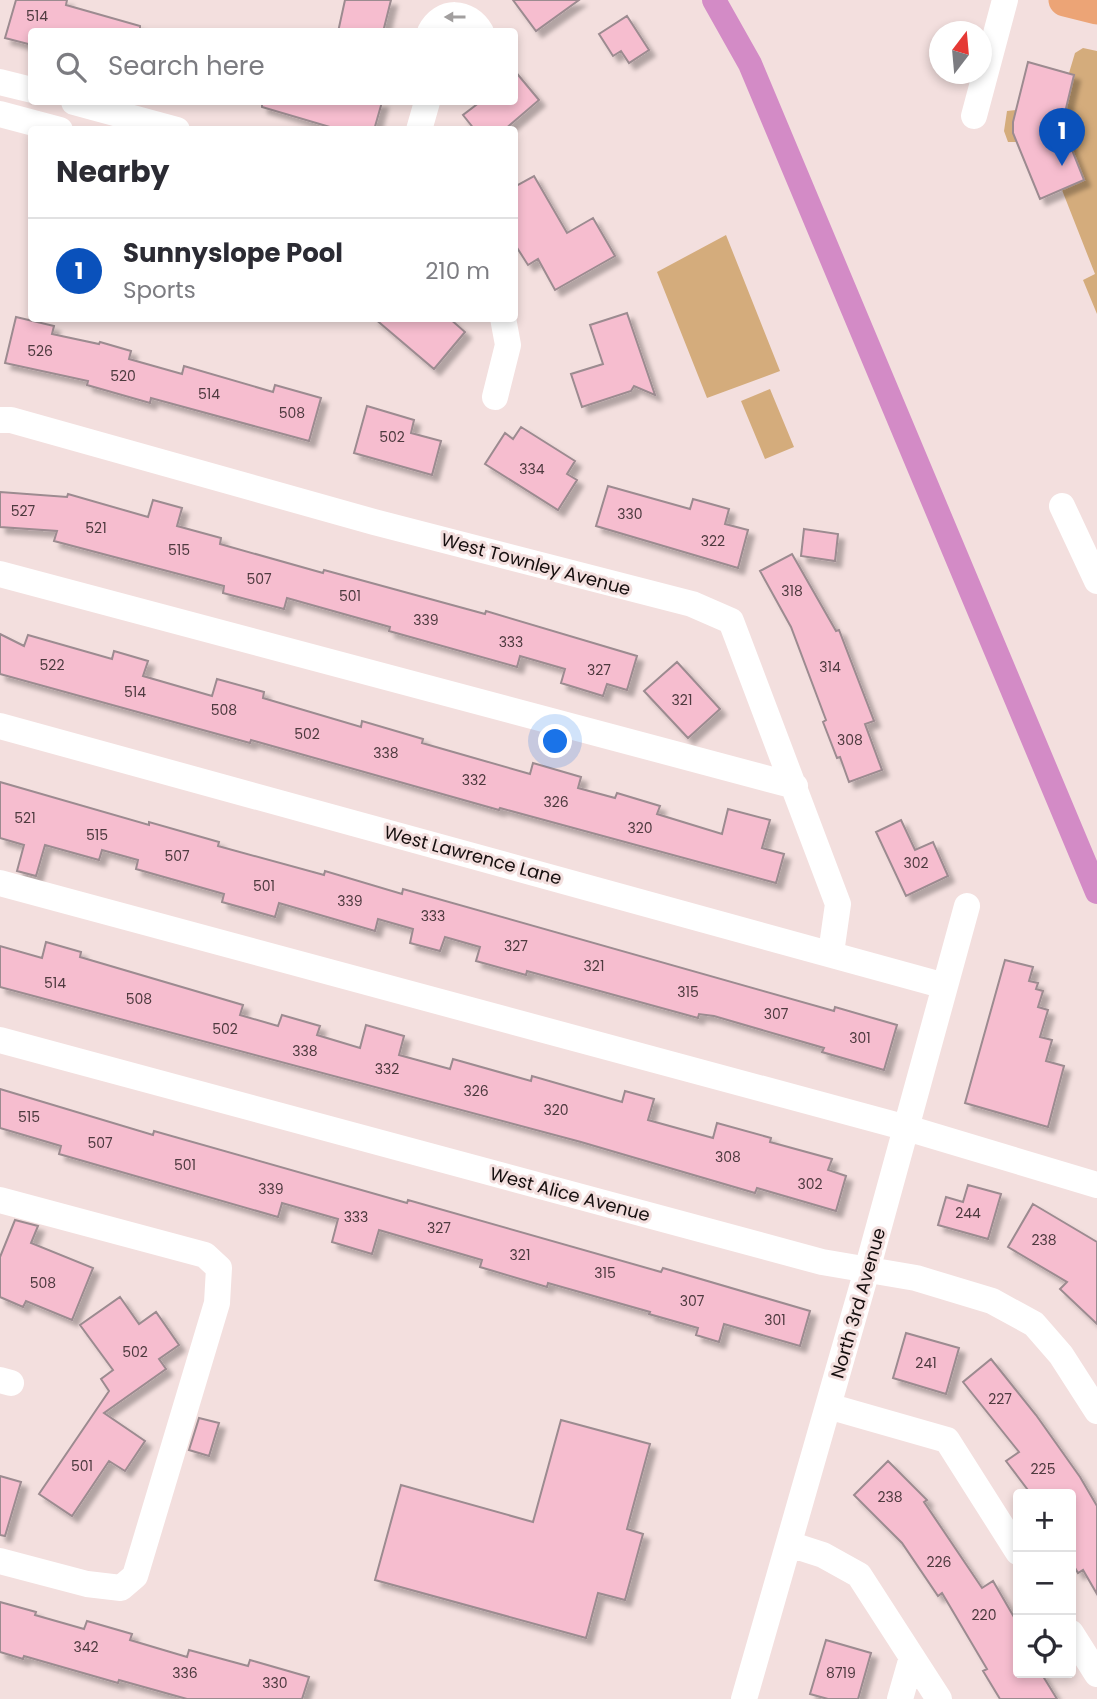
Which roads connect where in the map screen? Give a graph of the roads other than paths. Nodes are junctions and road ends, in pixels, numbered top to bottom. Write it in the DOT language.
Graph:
graph roads {
  1 [pos="1005,0"];
  2 [pos="1065,0"];
  3 [pos="1097,8"];
  4 [pos="432,28"];
  5 [pos="478,28"];
  6 [pos="0,82"];
  7 [pos="28,89"];
  8 [pos="85,105"];
  9 [pos="426,105"];
  10 [pos="0,114"];
  11 [pos="974,117"];
  12 [pos="45,126"];
  13 [pos="162,126"];
  14 [pos="420,126"];
  15 [pos="504,322"];
  16 [pos="495,397"];
  17 [pos="0,420"];
  18 [pos="1062,506"];
  19 [pos="1095,572"];
  20 [pos="0,574"];
  21 [pos="0,726"];
  22 [pos="795,786"];
  23 [pos="0,883"];
  24 [pos="967,906"];
  25 [pos="831,953"];
  26 [pos="945,986"];
  27 [pos="0,1040"];
  28 [pos="907,1128"];
  29 [pos="1097,1185"];
  30 [pos="0,1200"];
  31 [pos="867,1270"];
  32 [pos="828,1406"];
  33 [pos="1097,1411"];
  34 [pos="789,1544"];
  35 [pos="1013,1544"];
  36 [pos="0,1561"];
  37 [pos="1076,1641"];
  38 [pos="912,1657"];
  39 [pos="1097,1674"];
  40 [pos="744,1699"];
  41 [pos="900,1699"];
  42 [pos="939,1699"];
  1 -- 11 [label="street"];
  2 -- 3 [label="main road"];
  5 -- 4 [label="street, one-way"];
  6 -- 7 [label="street"];
  8 -- 13 [label="street"];
  9 -- 14 [label="street"];
  10 -- 12 [label="street"];
  15 -- 16 [label="street"];
  17 -- 22 [label="street, West Townley Avenue"];
  18 -- 19 [label="street"];
  20 -- 22 [label="street"];
  21 -- 25 [label="street, West Lawrence Lane"];
  22 -- 25 [label="street, West Townley Avenue"];
  23 -- 28 [label="street"];
  24 -- 26 [label="street, North 3rd Avenue"];
  25 -- 26 [label="street, West Lawrence Lane"];
  26 -- 28 [label="street, North 3rd Avenue"];
  27 -- 31 [label="street, West Alice Avenue"];
  28 -- 29 [label="street"];
  28 -- 31 [label="street, North 3rd Avenue"];
  30 -- 36 [label="street"];
  31 -- 32 [label="street, North 3rd Avenue"];
  31 -- 33 [label="street, West Alice Avenue"];
  32 -- 34 [label="street, North 3rd Avenue"];
  32 -- 35 [label="street"];
  34 -- 38 [label="street"];
  34 -- 40 [label="street, North 3rd Avenue"];
  37 -- 39 [label="street"];
  38 -- 41 [label="street"];
  38 -- 42 [label="street"];
}
